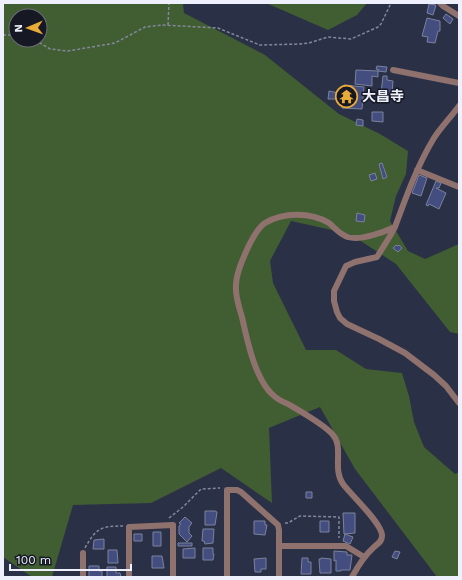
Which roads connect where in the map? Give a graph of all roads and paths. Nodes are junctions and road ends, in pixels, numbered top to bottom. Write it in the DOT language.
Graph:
graph roads {
  1 [pos="169,3"];
  2 [pos="390,3"];
  3 [pos="440,3"];
  4 [pos="459,16"];
  5 [pos="168,26"];
  6 [pos="48,48"];
  7 [pos="393,70"];
  8 [pos="459,83"];
  9 [pos="459,106"];
  10 [pos="417,170"];
  11 [pos="459,187"];
  12 [pos="395,227"];
  13 [pos="459,403"];
  14 [pos="227,490"];
  15 [pos="278,525"];
  16 [pos="164,526"];
  17 [pos="129,527"];
  18 [pos="279,546"];
  19 [pos="339,546"];
  20 [pos="82,553"];
  21 [pos="364,557"];
  22 [pos="83,577"];
  23 [pos="129,577"];
  24 [pos="173,577"];
  25 [pos="227,577"];
  26 [pos="279,577"];
  27 [pos="352,577"];
  1 -- 5 [label="path"];
  2 -- 5 [label="path"];
  3 -- 4 [label="street"];
  5 -- 6 [label="path"];
  7 -- 8 [label="street"];
  9 -- 10 [label="street"];
  10 -- 11 [label="street"];
  10 -- 12 [label="street"];
  12 -- 13 [label="street"];
  12 -- 21 [label="street"];
  14 -- 15 [label="street"];
  14 -- 16 [label="path"];
  14 -- 25 [label="street"];
  15 -- 18 [label="street"];
  15 -- 19 [label="path"];
  16 -- 17 [label="street"];
  16 -- 24 [label="street"];
  17 -- 20 [label="path"];
  17 -- 23 [label="street"];
  18 -- 19 [label="street"];
  18 -- 26 [label="street"];
  19 -- 21 [label="street"];
  20 -- 22 [label="street"];
  21 -- 27 [label="street"];
}
